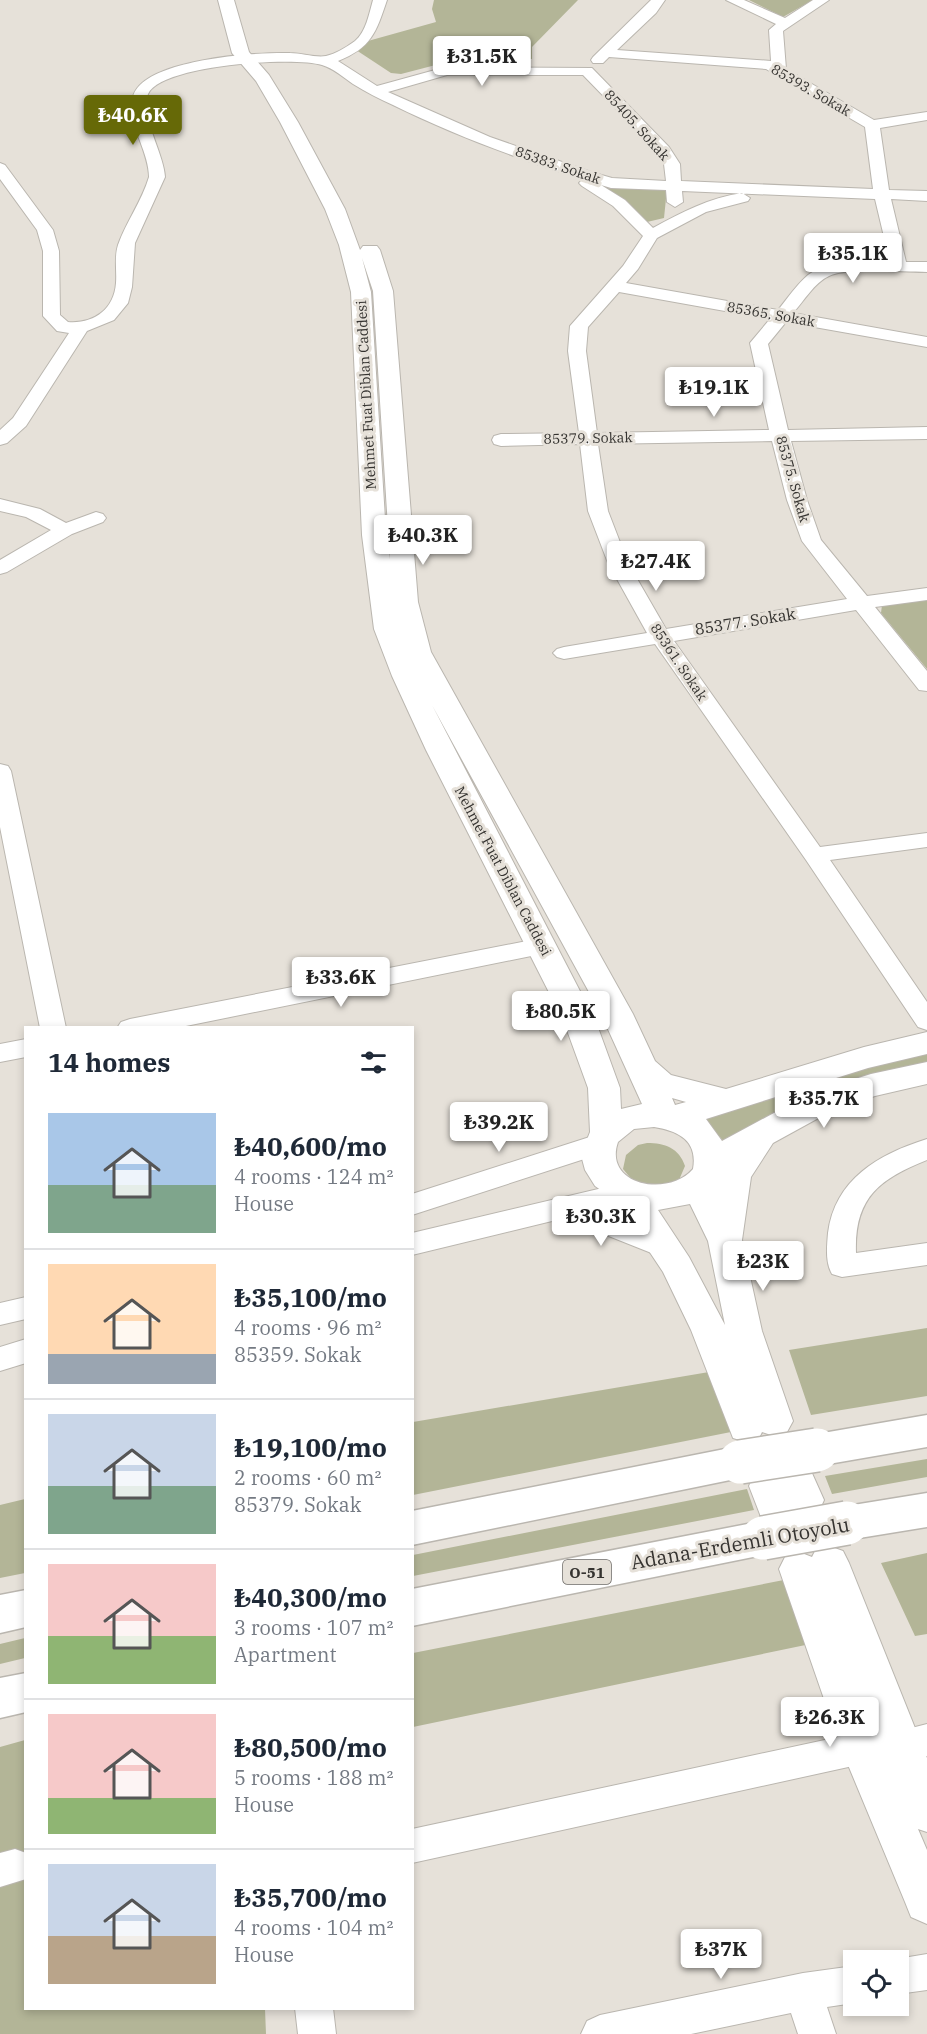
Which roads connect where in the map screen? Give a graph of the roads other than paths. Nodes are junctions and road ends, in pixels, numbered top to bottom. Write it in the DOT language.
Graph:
graph roads {
  1 [pos="226,0"];
  2 [pos="242,0"];
  3 [pos="380,0"];
  4 [pos="655,0"];
  5 [pos="733,0"];
  6 [pos="822,0"];
  7 [pos="786,24"];
  8 [pos="605,53"];
  9 [pos="254,59"];
  10 [pos="326,61"];
  11 [pos="779,69"];
  12 [pos="587,70"];
  13 [pos="375,91"];
  14 [pos="927,116"];
  15 [pos="872,125"];
  16 [pos="0,168"];
  17 [pos="565,170"];
  18 [pos="674,186"];
  19 [pos="785,192"];
  20 [pos="882,195"];
  21 [pos="927,196"];
  22 [pos="681,218"];
  23 [pos="651,235"];
  24 [pos="899,265"];
  25 [pos="927,267"];
  26 [pos="615,286"];
  27 [pos="784,316"];
  28 [pos="80,329"];
  29 [pos="927,342"];
  30 [pos="927,433"];
  31 [pos="781,436"];
  32 [pos="588,438"];
  33 [pos="0,439"];
  34 [pos="501,440"];
  35 [pos="0,505"];
  36 [pos="96,518"];
  37 [pos="65,531"];
  38 [pos="0,568"];
  39 [pos="927,594"];
  40 [pos="861,603"];
  41 [pos="658,635"];
  42 [pos="564,653"];
  43 [pos="927,685"];
  44 [pos="0,771"];
  45 [pos="927,840"];
  46 [pos="814,855"];
  47 [pos="542,946"];
  48 [pos="927,1021"];
  49 [pos="53,1026"];
  50 [pos="140,1026"];
  51 [pos="927,1043"];
  52 [pos="24,1048"];
  53 [pos="0,1053"];
  54 [pos="640,1065"];
  55 [pos="927,1073"];
  56 [pos="727,1101"];
  57 [pos="668,1117"];
  58 [pos="760,1135"];
  59 [pos="603,1138"];
  60 [pos="927,1149"];
  61 [pos="705,1173"];
  62 [pos="628,1192"];
  63 [pos="414,1204"];
  64 [pos="548,1211"];
  65 [pos="725,1241"];
  66 [pos="414,1244"];
  67 [pos="664,1247"];
  68 [pos="927,1254"];
  69 [pos="24,1308"];
  70 [pos="0,1314"];
  71 [pos="24,1352"];
  72 [pos="0,1359"];
  73 [pos="927,1431"];
  74 [pos="776,1475"];
  75 [pos="927,1510"];
  76 [pos="414,1528"];
  77 [pos="814,1566"];
  78 [pos="414,1607"];
  79 [pos="24,1608"];
  80 [pos="0,1614"];
  81 [pos="24,1692"];
  82 [pos="0,1698"];
  83 [pos="896,1744"];
  84 [pos="927,1812"];
  85 [pos="414,1846"];
  86 [pos="927,1902"];
  87 [pos="927,1972"];
  88 [pos="909,1974"];
  89 [pos="843,1986"];
  90 [pos="803,1992"];
  91 [pos="314,2010"];
  92 [pos="318,2034"];
  93 [pos="600,2034"];
  94 [pos="817,2034"];
  1 -- 9 [label="main road, Mehmet Fuat Diblan Caddesi"];
  2 -- 9 [label="main road, Mehmet Fuat Diblan Caddesi"];
  3 -- 10 [label="street"];
  4 -- 8 [label="street"];
  5 -- 7 [label="street"];
  6 -- 7 [label="street"];
  7 -- 11 [label="street"];
  8 -- 11 [label="street, 85393. Sokak"];
  8 -- 12 [label="street"];
  9 -- 10 [label="street, 85383. Sokak"];
  9 -- 28 [label="street, 85383. Sokak"];
  9 -- 47 [label="main road, Mehmet Fuat Diblan Caddesi"];
  9 -- 54 [label="main road, Mehmet Fuat Diblan Caddesi"];
  10 -- 13 [label="street, 85383. Sokak"];
  11 -- 15 [label="street, 85393. Sokak"];
  12 -- 13 [label="street"];
  12 -- 18 [label="street, 85405. Sokak"];
  13 -- 17 [label="street, 85383. Sokak"];
  14 -- 15 [label="street"];
  15 -- 20 [label="street"];
  16 -- 28 [label="street"];
  17 -- 18 [label="street, 85383. Sokak"];
  17 -- 23 [label="street"];
  18 -- 19 [label="street, 85383. Sokak"];
  18 -- 22 [label="street, 85405. Sokak"];
  19 -- 20 [label="street, 85383. Sokak"];
  19 -- 22 [label="street, 85361. Sokak"];
  20 -- 21 [label="street, 85383. Sokak"];
  20 -- 24 [label="street"];
  22 -- 23 [label="street, 85361. Sokak"];
  23 -- 26 [label="street, 85361. Sokak"];
  24 -- 25 [label="street"];
  24 -- 27 [label="street"];
  26 -- 27 [label="street, 85365. Sokak"];
  26 -- 32 [label="street, 85361. Sokak"];
  27 -- 29 [label="street, 85365. Sokak"];
  27 -- 31 [label="street, 85375. Sokak"];
  28 -- 33 [label="street"];
  30 -- 31 [label="street, 85379. Sokak"];
  31 -- 32 [label="street, 85379. Sokak"];
  31 -- 40 [label="street, 85375. Sokak"];
  32 -- 34 [label="street, 85379. Sokak"];
  32 -- 41 [label="street, 85361. Sokak"];
  35 -- 37 [label="street"];
  36 -- 37 [label="street"];
  37 -- 38 [label="street"];
  39 -- 40 [label="street, 85377. Sokak"];
  40 -- 41 [label="street, 85377. Sokak"];
  40 -- 43 [label="street, 85375. Sokak"];
  41 -- 42 [label="street, 85377. Sokak"];
  41 -- 46 [label="street, 85361. Sokak"];
  44 -- 49 [label="street"];
  45 -- 46 [label="street"];
  46 -- 48 [label="street, 85361. Sokak"];
  47 -- 50 [label="street"];
  47 -- 59 [label="main road, Mehmet Fuat Diblan Caddesi"];
  51 -- 56 [label="main road"];
  52 -- 53 [label="street"];
  54 -- 56 [label="main road"];
  54 -- 57 [label="main road, Mehmet Fuat Diblan Caddesi"];
  55 -- 58 [label="main road"];
  56 -- 57 [label="main road"];
  57 -- 59 [label="main road"];
  57 -- 61 [label="main road"];
  58 -- 61 [label="main road"];
  58 -- 65 [label="main road"];
  59 -- 62 [label="main road"];
  59 -- 63 [label="street"];
  60 -- 68 [label="street"];
  61 -- 62 [label="main road"];
  61 -- 65 [label="main road"];
  62 -- 64 [label="street"];
  62 -- 67 [label="main road"];
  64 -- 66 [label="street"];
  64 -- 67 [label="street"];
  65 -- 74 [label="main road"];
  67 -- 74 [label="main road"];
  69 -- 70 [label="street"];
  71 -- 72 [label="street"];
  73 -- 74 [label="highway, Adana-Erdemli Otoyolu / O-51"];
  74 -- 75 [label="highway, Adana-Erdemli Otoyolu / O-51, bridge"];
  74 -- 76 [label="highway, Adana-Erdemli Otoyolu / O-51"];
  74 -- 78 [label="highway, Adana-Erdemli Otoyolu / O-51"];
  77 -- 83 [label="main road"];
  79 -- 80 [label="highway"];
  81 -- 82 [label="highway"];
  83 -- 84 [label="main road"];
  83 -- 85 [label="street"];
  83 -- 86 [label="main road"];
  87 -- 88 [label="street"];
  89 -- 90 [label="street"];
  90 -- 93 [label="street"];
  90 -- 94 [label="street"];
  91 -- 92 [label="street"];
}
